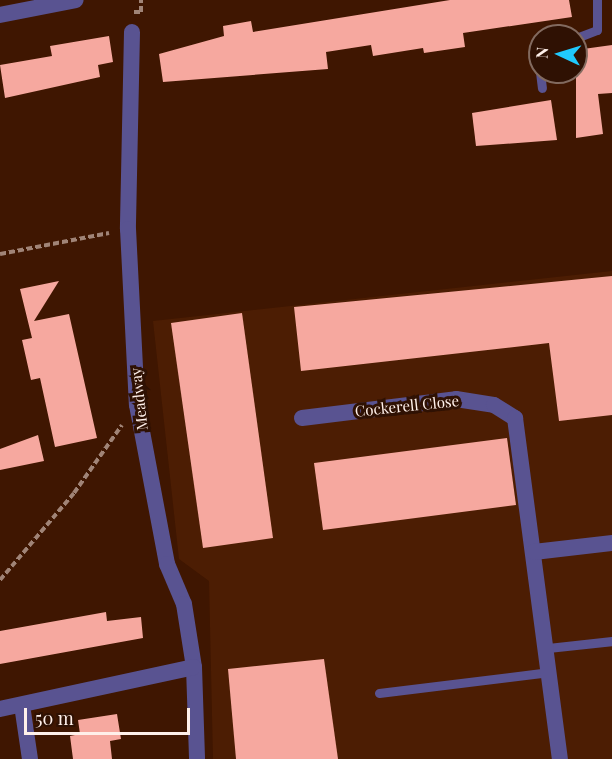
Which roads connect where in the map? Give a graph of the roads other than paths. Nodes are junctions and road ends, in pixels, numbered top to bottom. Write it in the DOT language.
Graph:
graph roads {
  1 [pos="76,0"];
  2 [pos="597,0"];
  3 [pos="0,15"];
  4 [pos="132,32"];
  5 [pos="588,33"];
  6 [pos="542,84"];
  7 [pos="542,88"];
  8 [pos="302,418"];
  9 [pos="612,543"];
  10 [pos="534,552"];
  11 [pos="612,641"];
  12 [pos="548,648"];
  13 [pos="194,667"];
  14 [pos="550,672"];
  15 [pos="379,693"];
  16 [pos="22,705"];
  17 [pos="0,709"];
  18 [pos="30,759"];
  19 [pos="197,759"];
  20 [pos="560,759"];
  1 -- 3 [label="street"];
  2 -- 5 [label="lane"];
  4 -- 13 [label="street, Meadway"];
  6 -- 7 [label="lane"];
  8 -- 10 [label="street, Cockerell Close"];
  9 -- 10 [label="street"];
  10 -- 12 [label="street, Cockerell Close"];
  11 -- 12 [label="lane"];
  12 -- 14 [label="street, Cockerell Close"];
  13 -- 16 [label="street"];
  13 -- 19 [label="street, Meadway"];
  14 -- 15 [label="lane"];
  14 -- 20 [label="street, Cockerell Close"];
  16 -- 17 [label="street"];
  16 -- 18 [label="street"];
}
